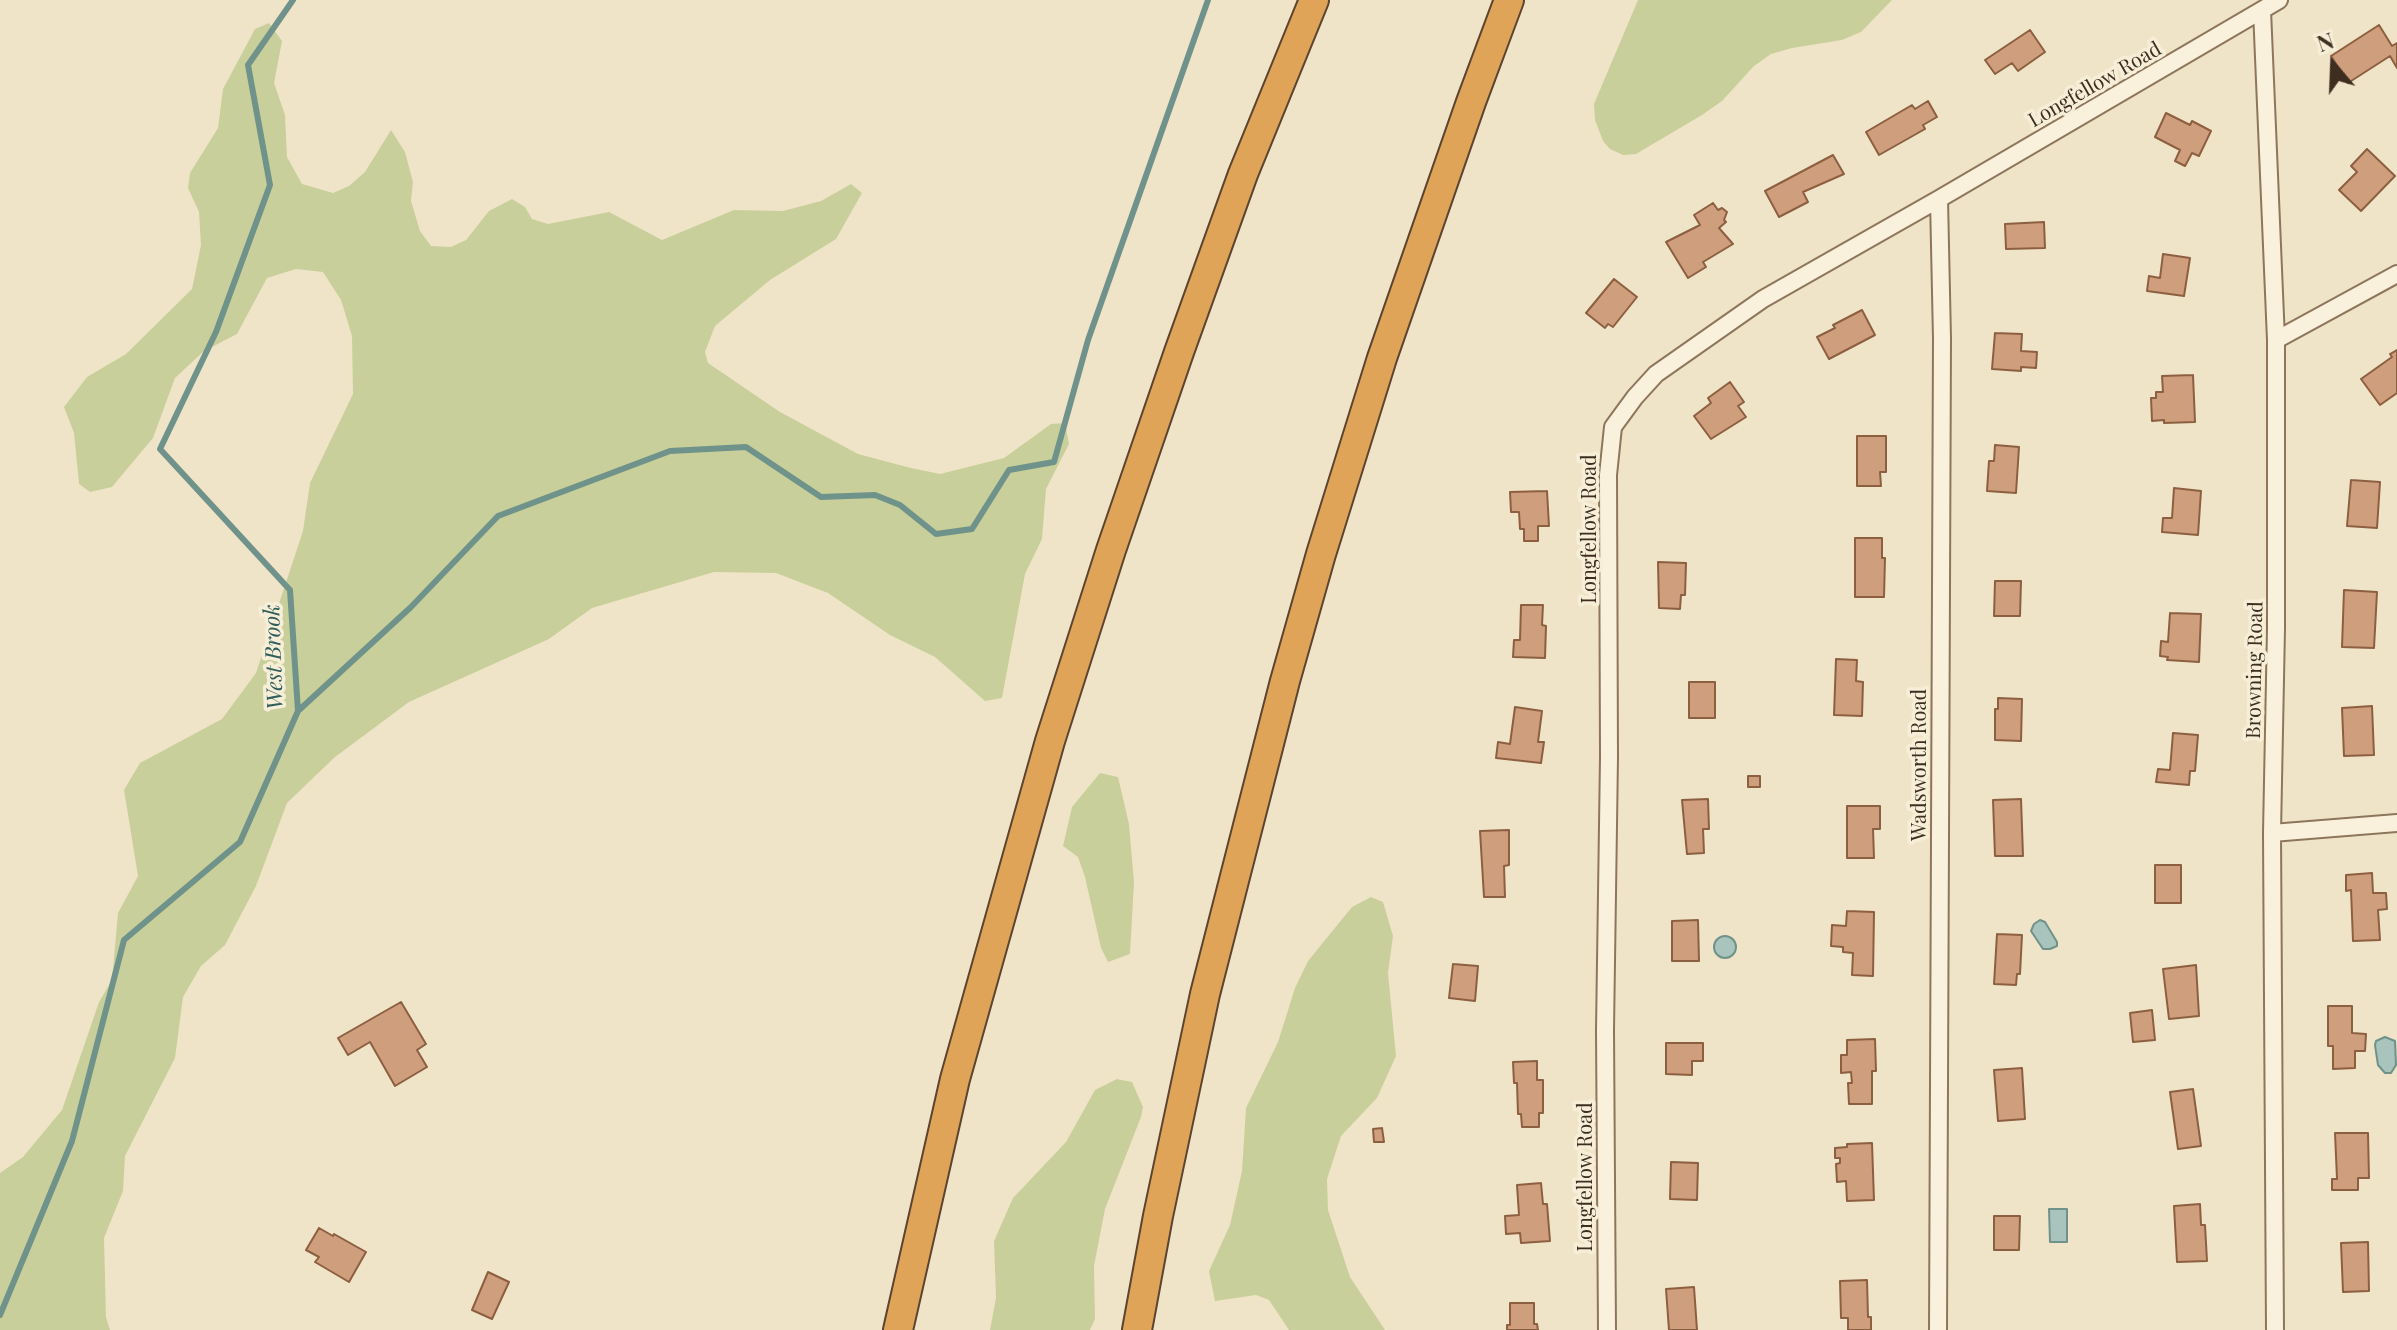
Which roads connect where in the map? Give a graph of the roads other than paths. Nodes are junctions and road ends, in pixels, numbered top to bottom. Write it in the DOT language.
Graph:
graph roads {
  1 [pos="1314,0"];
  2 [pos="1509,0"];
  3 [pos="2279,0"];
  4 [pos="2262,10"];
  5 [pos="1939,199"];
  6 [pos="2397,274"];
  7 [pos="2276,340"];
  8 [pos="2397,823"];
  9 [pos="2272,833"];
  10 [pos="898,1330"];
  11 [pos="1137,1330"];
  12 [pos="1607,1330"];
  13 [pos="1938,1330"];
  14 [pos="2275,1330"];
  1 -- 10 [label="highway"];
  2 -- 11 [label="highway"];
  3 -- 4 [label="street, Longfellow Road"];
  4 -- 5 [label="street, Longfellow Road"];
  4 -- 7 [label="street, Browning Road"];
  5 -- 12 [label="street, Longfellow Road"];
  5 -- 13 [label="street, Wadsworth Road"];
  6 -- 7 [label="street"];
  7 -- 9 [label="street, Browning Road"];
  8 -- 9 [label="street"];
  9 -- 14 [label="street, Browning Road"];
}
